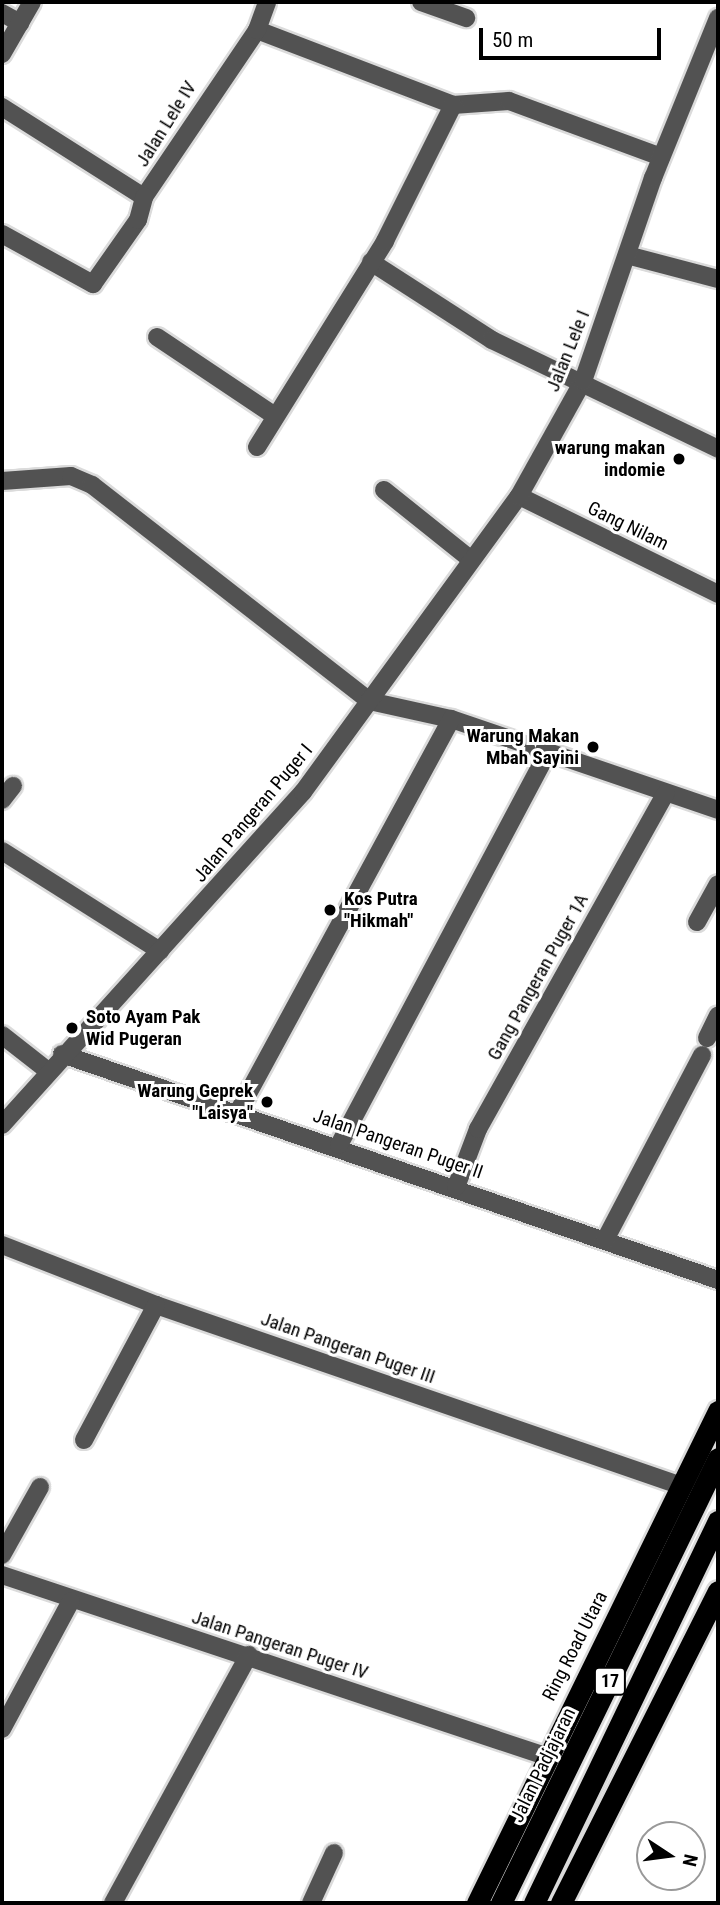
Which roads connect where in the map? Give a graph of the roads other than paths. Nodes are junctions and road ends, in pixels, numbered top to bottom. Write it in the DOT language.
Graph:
graph roads {
  1 [pos="32,2"];
  2 [pos="267,2"];
  3 [pos="421,2"];
  4 [pos="2,13"];
  5 [pos="466,18"];
  6 [pos="718,18"];
  7 [pos="20,23"];
  8 [pos="257,30"];
  9 [pos="2,54"];
  10 [pos="453,105"];
  11 [pos="2,107"];
  12 [pos="661,157"];
  13 [pos="144,197"];
  14 [pos="2,234"];
  15 [pos="627,255"];
  16 [pos="371,262"];
  17 [pos="718,279"];
  18 [pos="157,337"];
  19 [pos="583,381"];
  20 [pos="275,416"];
  21 [pos="257,447"];
  22 [pos="718,449"];
  23 [pos="2,481"];
  24 [pos="384,490"];
  25 [pos="519,496"];
  26 [pos="470,559"];
  27 [pos="718,594"];
  28 [pos="369,701"];
  29 [pos="451,719"];
  30 [pos="548,752"];
  31 [pos="666,793"];
  32 [pos="718,810"];
  33 [pos="2,851"];
  34 [pos="718,884"];
  35 [pos="697,922"];
  36 [pos="160,951"];
  37 [pos="718,1015"];
  38 [pos="2,1035"];
  39 [pos="707,1038"];
  40 [pos="62,1054"];
  41 [pos="702,1055"];
  42 [pos="48,1071"];
  43 [pos="238,1112"];
  44 [pos="2,1125"];
  45 [pos="339,1145"];
  46 [pos="456,1187"];
  47 [pos="605,1240"];
  48 [pos="2,1245"];
  49 [pos="718,1280"];
  50 [pos="156,1306"];
  51 [pos="718,1411"];
  52 [pos="84,1440"];
  53 [pos="718,1458"];
  54 [pos="682,1486"];
  55 [pos="40,1487"];
  56 [pos="718,1521"];
  57 [pos="2,1555"];
  58 [pos="2,1576"];
  59 [pos="718,1591"];
  60 [pos="71,1601"];
  61 [pos="249,1655"];
  62 [pos="2,1730"];
  63 [pos="545,1756"];
  64 [pos="334,1853"];
  65 [pos="113,1903"];
  66 [pos="311,1903"];
  67 [pos="477,1903"];
  68 [pos="501,1903"];
  69 [pos="534,1903"];
  70 [pos="561,1903"];
  1 -- 7 [label="street"];
  2 -- 8 [label="street, Jalan Lele IV"];
  3 -- 5 [label="street"];
  4 -- 7 [label="street"];
  6 -- 12 [label="street, Jalan Lele I"];
  7 -- 9 [label="street"];
  8 -- 10 [label="street"];
  8 -- 13 [label="street, Jalan Lele IV"];
  10 -- 12 [label="street"];
  10 -- 16 [label="street"];
  11 -- 13 [label="street, Jalan Lele IV"];
  12 -- 15 [label="street, Jalan Lele I"];
  13 -- 14 [label="street"];
  15 -- 17 [label="street"];
  15 -- 19 [label="street, Jalan Lele I"];
  16 -- 19 [label="street"];
  16 -- 20 [label="street"];
  18 -- 20 [label="street"];
  19 -- 22 [label="street"];
  19 -- 25 [label="street, Jalan Lele I"];
  20 -- 21 [label="street"];
  23 -- 28 [label="street"];
  24 -- 26 [label="street"];
  25 -- 26 [label="street, Jalan Lele I"];
  25 -- 27 [label="street, Gang Nilam"];
  26 -- 28 [label="street, Jalan Lele I"];
  28 -- 29 [label="street"];
  28 -- 36 [label="street, Jalan Pangeran Puger I"];
  29 -- 30 [label="street"];
  29 -- 43 [label="street"];
  30 -- 31 [label="street"];
  30 -- 45 [label="street"];
  31 -- 32 [label="street"];
  31 -- 46 [label="street, Gang Pangeran Puger 1A"];
  33 -- 36 [label="street"];
  34 -- 35 [label="street"];
  36 -- 40 [label="street, Jalan Pangeran Puger I"];
  37 -- 39 [label="street"];
  38 -- 42 [label="street"];
  40 -- 42 [label="street, Jalan Pangeran Puger I"];
  40 -- 43 [label="street, Jalan Pangeran Puger II"];
  41 -- 47 [label="street"];
  42 -- 44 [label="street, Jalan Pangeran Puger I"];
  43 -- 45 [label="street, Jalan Pangeran Puger II"];
  45 -- 46 [label="street, Jalan Pangeran Puger II"];
  46 -- 47 [label="street, Jalan Pangeran Puger II"];
  47 -- 49 [label="street, Jalan Pangeran Puger II"];
  48 -- 50 [label="street, Jalan Pangeran Puger III"];
  50 -- 52 [label="street"];
  50 -- 54 [label="street, Jalan Pangeran Puger III"];
  51 -- 54 [label="highway, Ring Road Utara"];
  53 -- 68 [label="highway, Jalan Padjajaran / 17"];
  54 -- 63 [label="highway, Ring Road Utara"];
  55 -- 57 [label="street"];
  56 -- 69 [label="highway, 17"];
  58 -- 60 [label="street, Jalan Pangeran Puger IV"];
  59 -- 70 [label="highway"];
  60 -- 61 [label="street, Jalan Pangeran Puger IV"];
  60 -- 62 [label="street"];
  61 -- 63 [label="street, Jalan Pangeran Puger IV"];
  61 -- 65 [label="street"];
  63 -- 67 [label="highway, Ring Road Utara"];
  64 -- 66 [label="street"];
}
